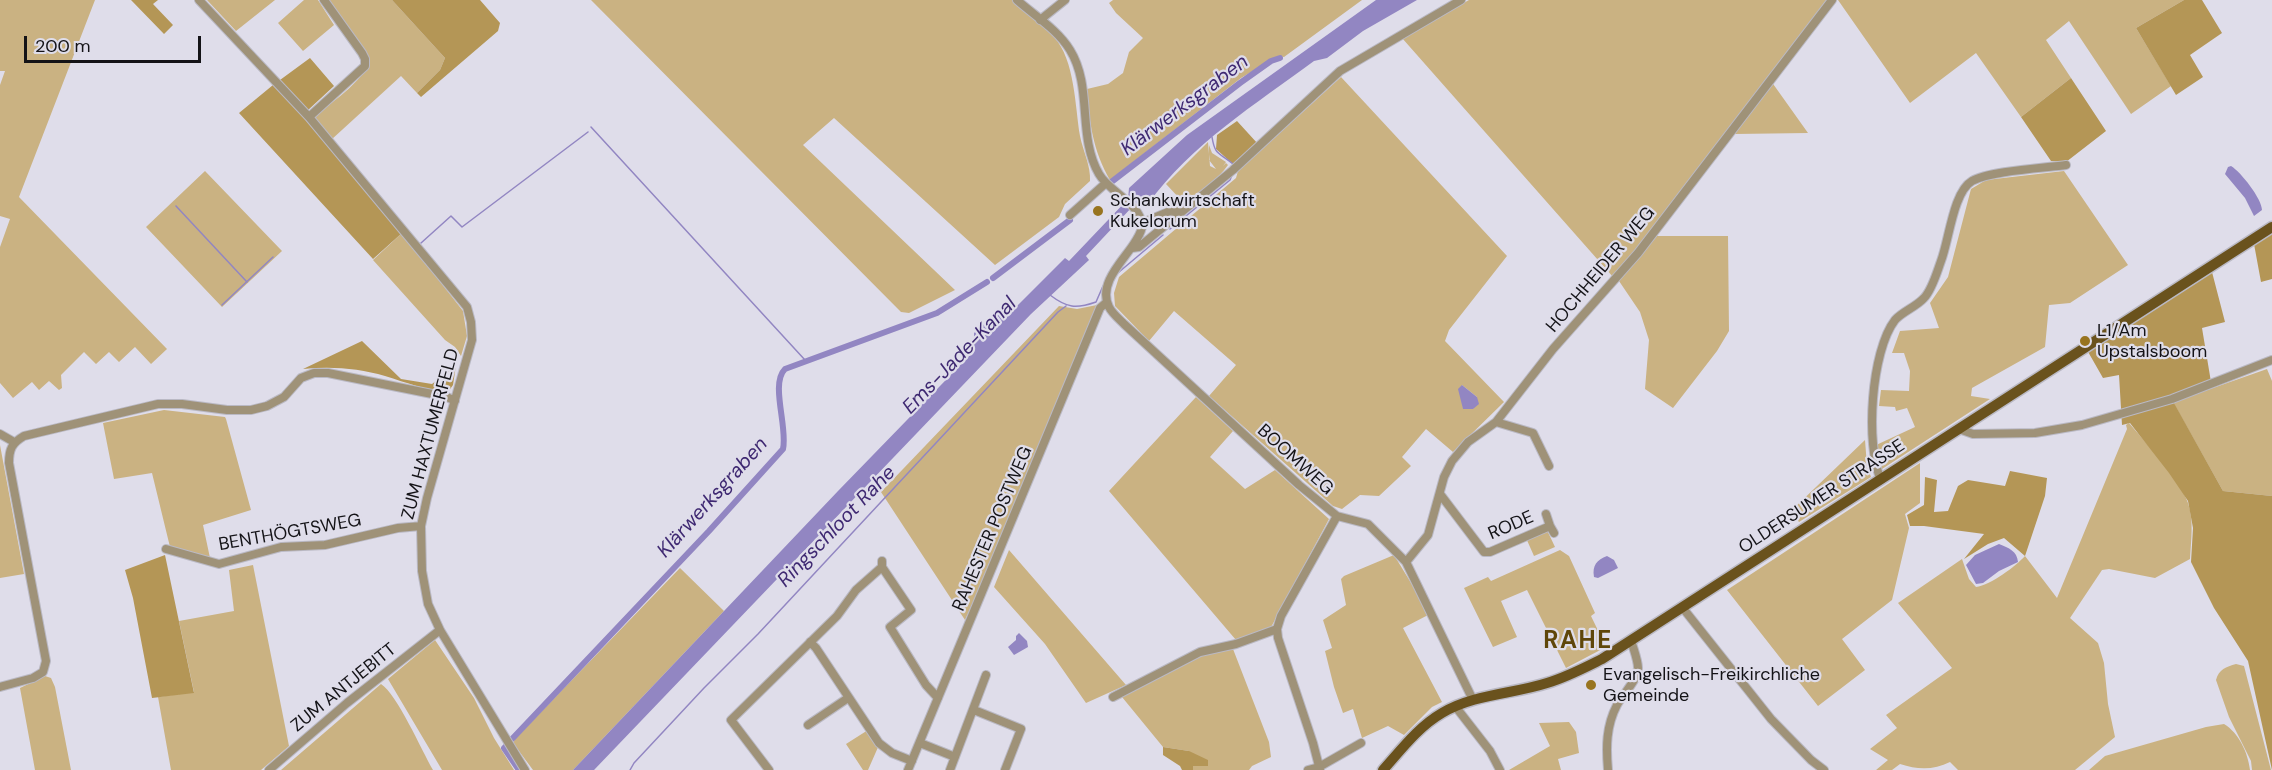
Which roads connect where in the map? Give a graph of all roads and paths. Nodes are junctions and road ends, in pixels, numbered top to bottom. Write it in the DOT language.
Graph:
graph roads {
  1 [pos="199,0"];
  2 [pos="324,0"];
  3 [pos="1017,0"];
  4 [pos="1065,0"];
  5 [pos="1461,0"];
  6 [pos="1832,0"];
  7 [pos="1040,20"];
  8 [pos="309,117"];
  9 [pos="2066,165"];
  10 [pos="1106,183"];
  11 [pos="1188,208"];
  12 [pos="1070,215"];
  13 [pos="1142,223"];
  14 [pos="2272,227"];
  15 [pos="1132,248"];
  16 [pos="1107,302"];
  17 [pos="2272,360"];
  18 [pos="454,401"];
  19 [pos="1496,422"];
  20 [pos="1959,429"];
  21 [pos="0,434"];
  22 [pos="14,442"];
  23 [pos="1549,466"];
  24 [pos="1881,480"];
  25 [pos="1440,494"];
  26 [pos="1546,514"];
  27 [pos="1337,516"];
  28 [pos="421,526"];
  29 [pos="1550,526"];
  30 [pos="1554,533"];
  31 [pos="166,549"];
  32 [pos="1406,562"];
  33 [pos="1682,607"];
  34 [pos="1277,629"];
  35 [pos="440,630"];
  36 [pos="1630,640"];
  37 [pos="810,642"];
  38 [pos="986,675"];
  39 [pos="0,687"];
  40 [pos="1113,697"];
  41 [pos="848,698"];
  42 [pos="938,698"];
  43 [pos="1473,700"];
  44 [pos="1455,706"];
  45 [pos="974,710"];
  46 [pos="808,725"];
  47 [pos="920,743"];
  48 [pos="1362,743"];
  49 [pos="955,757"];
  50 [pos="912,761"];
  51 [pos="1319,768"];
  52 [pos="269,770"];
  53 [pos="525,770"];
  54 [pos="769,770"];
  55 [pos="908,770"];
  56 [pos="950,770"];
  57 [pos="1005,770"];
  58 [pos="1308,770"];
  59 [pos="1383,770"];
  60 [pos="1500,770"];
  61 [pos="1608,770"];
  62 [pos="1824,770"];
  1 -- 8 [label="street, ZUM HAXTUMERFELD"];
  2 -- 8 [label="street"];
  3 -- 7 [label="street"];
  4 -- 7 [label="street"];
  5 -- 11 [label="street"];
  6 -- 19 [label="street, HOCHHEIDER WEG"];
  7 -- 10 [label="street"];
  8 -- 18 [label="street, ZUM HAXTUMERFELD"];
  9 -- 24 [label="street"];
  10 -- 12 [label="street"];
  10 -- 13 [label="street"];
  11 -- 13 [label="street"];
  11 -- 15 [label="street"];
  13 -- 15 [label="street"];
  14 -- 20 [label="main road, OLDERSUMER STRASSE"];
  15 -- 16 [label="street"];
  16 -- 27 [label="street, BOOMWEG"];
  16 -- 42 [label="street, RAHESTER POSTWEG"];
  17 -- 20 [label="street"];
  18 -- 22 [label="street"];
  18 -- 28 [label="street, ZUM HAXTUMERFELD"];
  19 -- 23 [label="street"];
  19 -- 25 [label="street, HOCHHEIDER WEG"];
  20 -- 24 [label="main road, OLDERSUMER STRASSE"];
  21 -- 22 [label="street"];
  22 -- 39 [label="street"];
  24 -- 33 [label="main road, OLDERSUMER STRASSE"];
  25 -- 29 [label="street, RODE"];
  25 -- 32 [label="street, HOCHHEIDER WEG"];
  26 -- 29 [label="street, RODE"];
  27 -- 32 [label="street, BOOMWEG"];
  27 -- 34 [label="street"];
  28 -- 31 [label="street, BENTHÖGTSWEG"];
  28 -- 35 [label="street, ZUM HAXTUMERFELD"];
  29 -- 30 [label="street, RODE"];
  32 -- 43 [label="street, BOOMWEG"];
  33 -- 36 [label="main road, OLDERSUMER STRASSE"];
  33 -- 62 [label="street"];
  34 -- 40 [label="street"];
  34 -- 51 [label="street"];
  35 -- 52 [label="street, ZUM ANTJEBITT"];
  35 -- 53 [label="street, ZUM HAXTUMERFELD"];
  36 -- 43 [label="main road, OLDERSUMER STRASSE"];
  36 -- 61 [label="street"];
  37 -- 41 [label="street"];
  37 -- 42 [label="street"];
  37 -- 54 [label="street"];
  38 -- 45 [label="street"];
  41 -- 46 [label="street"];
  41 -- 50 [label="street"];
  42 -- 47 [label="street, RAHESTER POSTWEG"];
  43 -- 44 [label="main road, OLDERSUMER STRASSE"];
  44 -- 59 [label="main road, OLDERSUMER STRASSE"];
  44 -- 60 [label="street"];
  45 -- 49 [label="street"];
  45 -- 57 [label="street"];
  47 -- 49 [label="street"];
  47 -- 50 [label="street, RAHESTER POSTWEG"];
  48 -- 51 [label="street"];
  49 -- 56 [label="street"];
  50 -- 55 [label="street, RAHESTER POSTWEG"];
  51 -- 58 [label="street"];
}
